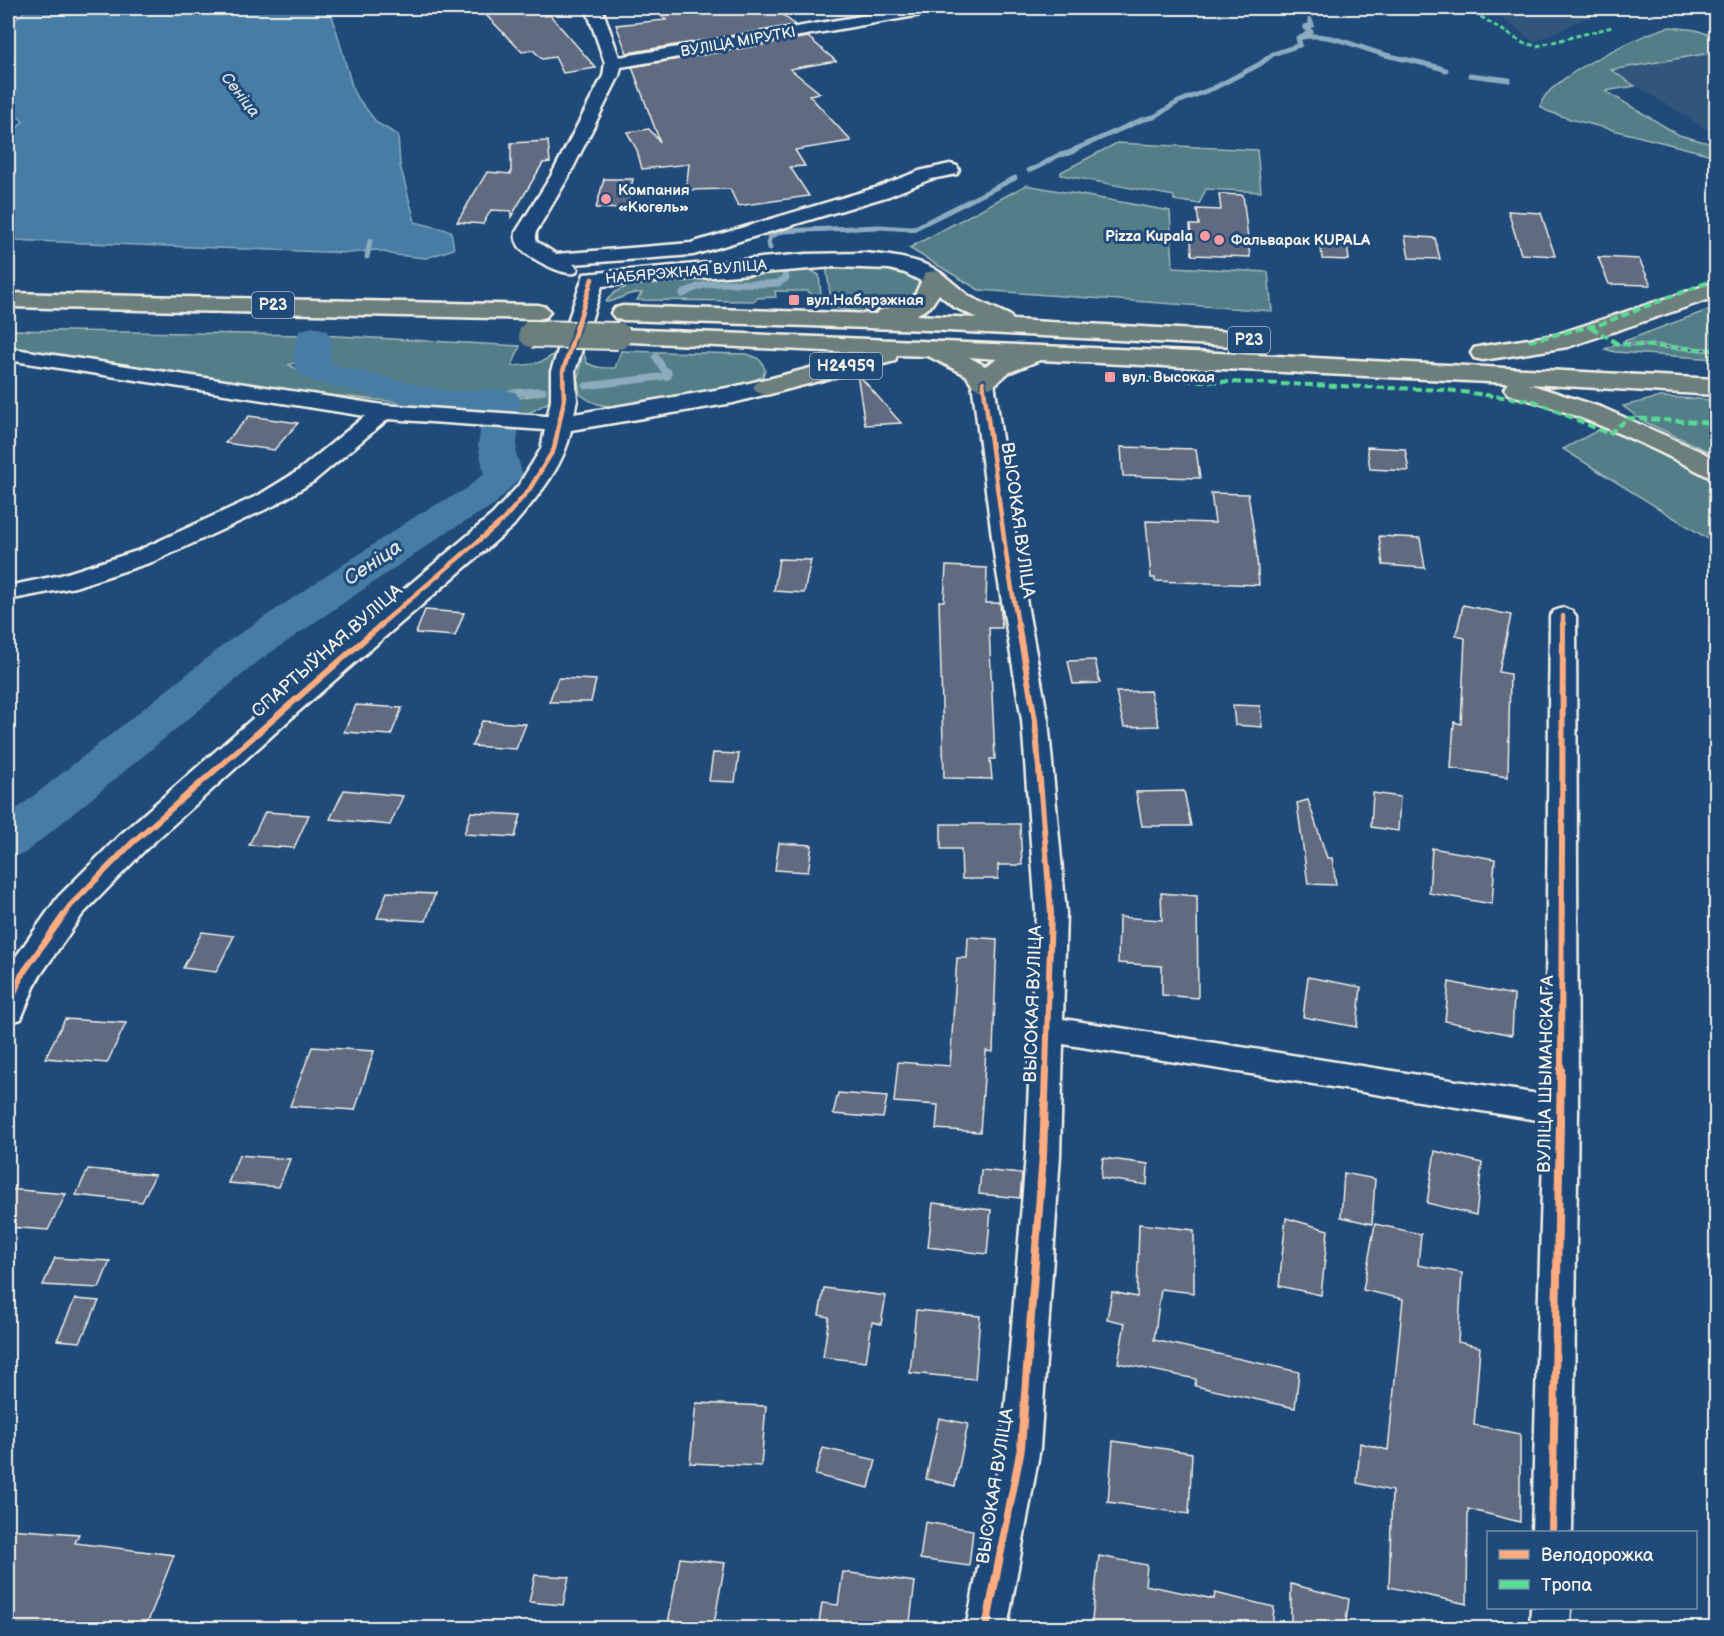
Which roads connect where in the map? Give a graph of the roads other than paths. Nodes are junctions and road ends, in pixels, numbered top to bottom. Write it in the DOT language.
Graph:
graph roads {
  1 [pos="594,8"];
  2 [pos="933,8"];
  3 [pos="613,63"];
  4 [pos="950,170"];
  5 [pos="552,260"];
  6 [pos="592,279"];
  7 [pos="933,279"];
  8 [pos="1716,289"];
  9 [pos="8,300"];
  10 [pos="8,320"];
  11 [pos="870,320"];
  12 [pos="535,323"];
  13 [pos="621,325"];
  14 [pos="1016,326"];
  15 [pos="742,340"];
  16 [pos="927,347"];
  17 [pos="1052,353"];
  18 [pos="1483,353"];
  19 [pos="8,354"];
  20 [pos="1716,369"];
  21 [pos="1442,371"];
  22 [pos="983,382"];
  23 [pos="765,387"];
  24 [pos="1716,387"];
  25 [pos="383,412"];
  26 [pos="560,424"];
  27 [pos="1716,470"];
  28 [pos="8,592"];
  29 [pos="1563,616"];
  30 [pos="14,978"];
  31 [pos="8,1009"];
  32 [pos="1047,1029"];
  33 [pos="1562,1111"];
  34 [pos="1552,1531"];
  35 [pos="1551,1609"];
  36 [pos="986,1629"];
  37 [pos="1550,1629"];
  1 -- 3 [label="street"];
  2 -- 3 [label="street, ВУЛІЦА МІРУТКІ"];
  3 -- 5 [label="street, НАБЯРЭЖНАЯ ВУЛІЦА"];
  4 -- 5 [label="street"];
  5 -- 6 [label="street, НАБЯРЭЖНАЯ ВУЛІЦА"];
  6 -- 7 [label="street, НАБЯРЭЖНАЯ ВУЛІЦА"];
  6 -- 26 [label="street, СПАРТЫЎНАЯ ВУЛІЦА"];
  7 -- 11 [label="highway"];
  7 -- 14 [label="highway"];
  8 -- 18 [label="highway, Р23"];
  9 -- 12 [label="highway, Р23"];
  10 -- 12 [label="highway, Р23"];
  11 -- 13 [label="highway, Р23"];
  11 -- 14 [label="highway, Р23"];
  12 -- 13 [label="highway, Р23, bridge"];
  13 -- 15 [label="highway, Р23"];
  14 -- 18 [label="highway, Р23"];
  15 -- 16 [label="highway, Р23"];
  15 -- 23 [label="highway"];
  16 -- 17 [label="highway, Р23"];
  16 -- 22 [label="highway"];
  16 -- 23 [label="highway, Н24959"];
  17 -- 21 [label="highway, Р23"];
  17 -- 22 [label="highway"];
  18 -- 20 [label="highway, Р23"];
  19 -- 25 [label="street"];
  21 -- 24 [label="highway, Р23"];
  21 -- 27 [label="highway, Р23"];
  22 -- 32 [label="street, ВЫСОКАЯ ВУЛІЦА"];
  23 -- 26 [label="street, Н24959"];
  25 -- 26 [label="street"];
  25 -- 28 [label="street"];
  26 -- 30 [label="street, СПАРТЫЎНАЯ ВУЛІЦА"];
  29 -- 33 [label="street, ВУЛІЦА ШЫМАНСКАГА"];
  30 -- 31 [label="street, СПАРТЫЎНАЯ ВУЛІЦА"];
  32 -- 33 [label="street"];
  32 -- 36 [label="street, ВЫСОКАЯ ВУЛІЦА"];
  33 -- 34 [label="street, ВУЛІЦА ШЫМАНСКАГА"];
  35 -- 37 [label="street"];
}
